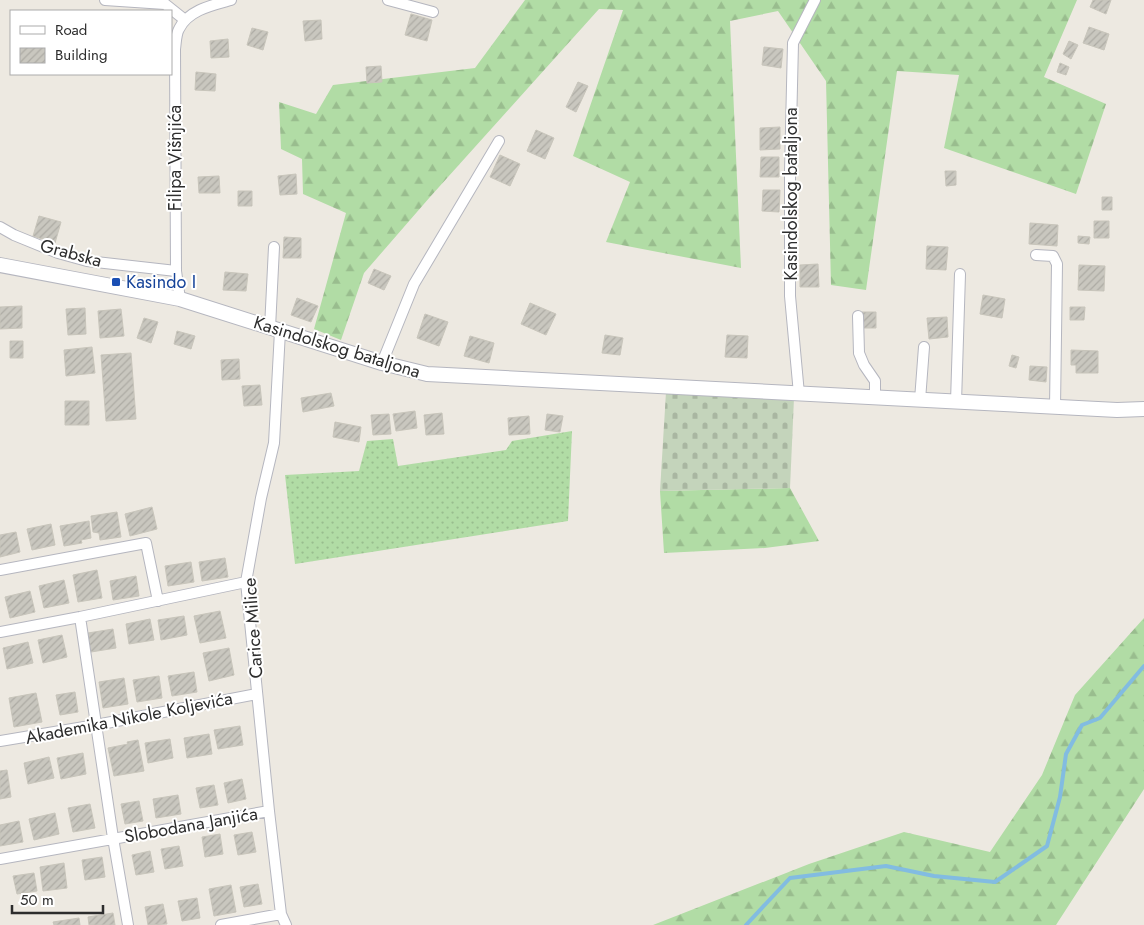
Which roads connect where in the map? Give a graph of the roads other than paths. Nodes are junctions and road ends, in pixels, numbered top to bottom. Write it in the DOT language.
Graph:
graph roads {
  1 [pos="105,0"];
  2 [pos="231,0"];
  3 [pos="388,0"];
  4 [pos="816,0"];
  5 [pos="433,12"];
  6 [pos="185,20"];
  7 [pos="499,141"];
  8 [pos="0,227"];
  9 [pos="274,248"];
  10 [pos="1036,254"];
  11 [pos="0,265"];
  12 [pos="176,271"];
  13 [pos="960,274"];
  14 [pos="180,299"];
  15 [pos="858,316"];
  16 [pos="275,329"];
  17 [pos="924,347"];
  18 [pos="382,363"];
  19 [pos="799,394"];
  20 [pos="875,398"];
  21 [pos="920,400"];
  22 [pos="956,402"];
  23 [pos="1055,407"];
  24 [pos="1144,410"];
  25 [pos="0,570"];
  26 [pos="246,582"];
  27 [pos="158,601"];
  28 [pos="80,617"];
  29 [pos="0,632"];
  30 [pos="257,694"];
  31 [pos="96,725"];
  32 [pos="0,742"];
  33 [pos="269,811"];
  34 [pos="113,838"];
  35 [pos="0,859"];
  36 [pos="281,914"];
  37 [pos="128,925"];
  38 [pos="221,925"];
  39 [pos="286,925"];
  1 -- 6 [label="street"];
  2 -- 6 [label="street"];
  3 -- 5 [label="street"];
  4 -- 19 [label="street, Kasindolskog bataljona"];
  6 -- 12 [label="street, Filipa Višnjića"];
  7 -- 18 [label="street"];
  8 -- 12 [label="street, Grabska"];
  9 -- 16 [label="street, Carice Milice"];
  10 -- 23 [label="street"];
  11 -- 14 [label="street, Kasindolskog bataljona"];
  12 -- 14 [label="street, Filipa Višnjića"];
  13 -- 22 [label="street"];
  14 -- 16 [label="street, Kasindolskog bataljona"];
  15 -- 20 [label="street"];
  16 -- 18 [label="street, Kasindolskog bataljona"];
  16 -- 26 [label="street, Carice Milice"];
  17 -- 21 [label="street"];
  18 -- 19 [label="street, Kasindolskog bataljona"];
  19 -- 20 [label="street, Kasindolskog bataljona"];
  20 -- 21 [label="street, Kasindolskog bataljona"];
  21 -- 22 [label="street, Kasindolskog bataljona"];
  22 -- 23 [label="street, Kasindolskog bataljona"];
  23 -- 24 [label="street, Kasindolskog bataljona"];
  25 -- 27 [label="street"];
  26 -- 27 [label="street"];
  26 -- 30 [label="street, Carice Milice"];
  27 -- 28 [label="street"];
  28 -- 29 [label="street"];
  28 -- 31 [label="street, Slobodana Janjića"];
  30 -- 31 [label="street, Akademika Nikole Koljevića"];
  30 -- 33 [label="street, Carice Milice"];
  31 -- 32 [label="street, Akademika Nikole Koljevića"];
  31 -- 34 [label="street, Slobodana Janjića"];
  33 -- 34 [label="street, Slobodana Janjića"];
  33 -- 36 [label="street, Carice Milice"];
  34 -- 35 [label="street, Slobodana Janjića"];
  34 -- 37 [label="street, Slobodana Janjića"];
  36 -- 38 [label="street"];
  36 -- 39 [label="street, Carice Milice"];
}
